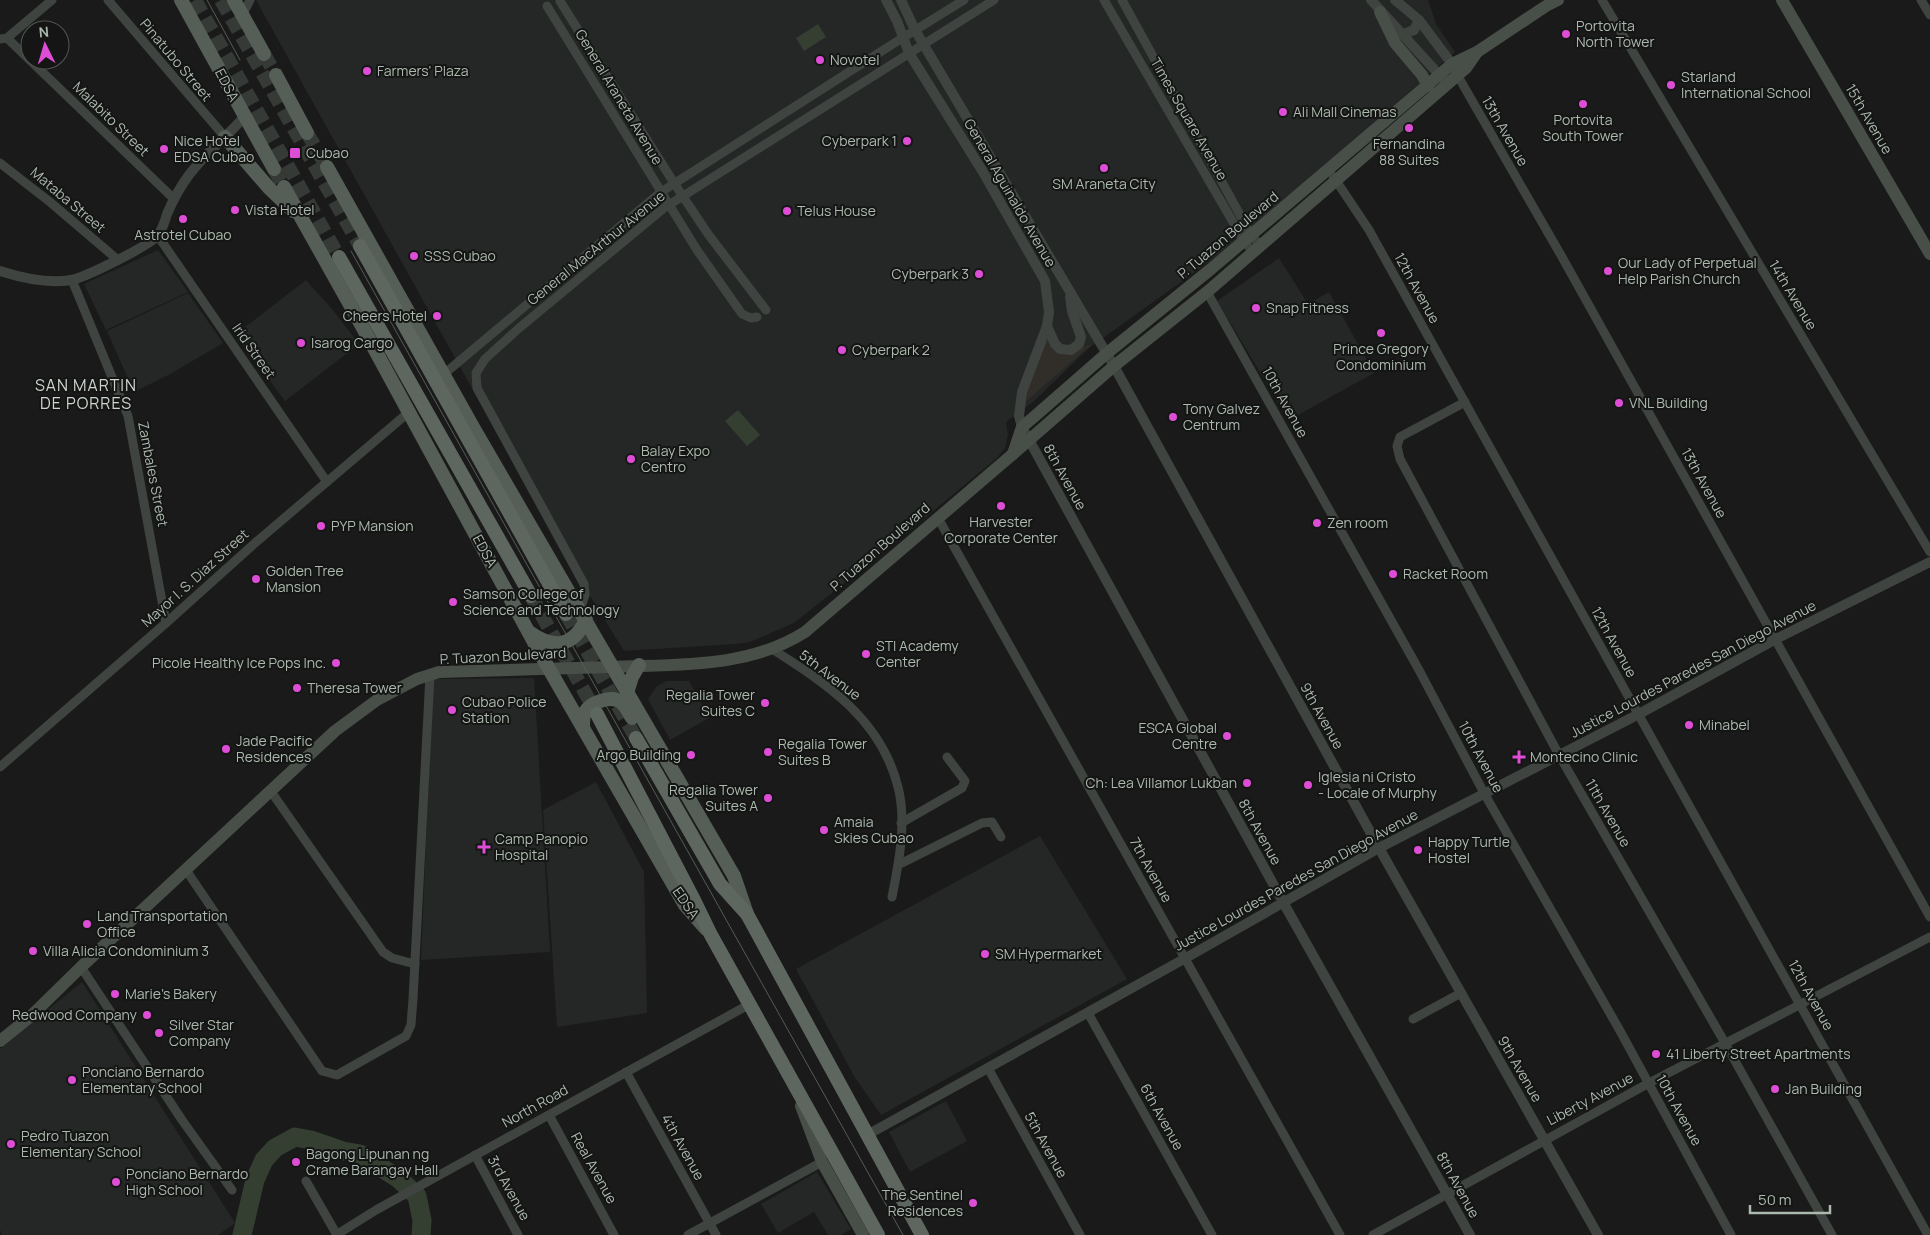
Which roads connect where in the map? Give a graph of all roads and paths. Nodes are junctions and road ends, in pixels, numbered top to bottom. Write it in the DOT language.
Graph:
graph roads {
  1 [pos="52,0"];
  2 [pos="108,0"];
  3 [pos="181,0"];
  4 [pos="234,0"];
  5 [pos="250,0"];
  6 [pos="886,0"];
  7 [pos="900,0"];
  8 [pos="964,0"];
  9 [pos="994,0"];
  10 [pos="1104,0"];
  11 [pos="1122,0"];
  12 [pos="1371,0"];
  13 [pos="1395,0"];
  14 [pos="1558,0"];
  15 [pos="1602,0"];
  16 [pos="1782,0"];
  17 [pos="1922,0"];
  18 [pos="560,1"];
  19 [pos="547,6"];
  20 [pos="1380,12"];
  21 [pos="1930,15"];
  22 [pos="242,16"];
  23 [pos="1419,20"];
  24 [pos="914,30"];
  25 [pos="1399,33"];
  26 [pos="903,38"];
  27 [pos="4,39"];
  28 [pos="923,44"];
  29 [pos="909,53"];
  30 [pos="264,54"];
  31 [pos="1454,70"];
  32 [pos="276,75"];
  33 [pos="1443,79"];
  34 [pos="1428,86"];
  35 [pos="244,117"];
  36 [pos="308,133"];
  37 [pos="225,137"];
  38 [pos="0,163"];
  39 [pos="328,168"];
  40 [pos="274,169"];
  41 [pos="1332,175"];
  42 [pos="674,183"];
  43 [pos="284,188"];
  44 [pos="661,192"];
  45 [pos="683,196"];
  46 [pos="174,199"];
  47 [pos="670,204"];
  48 [pos="300,216"];
  49 [pos="158,236"];
  50 [pos="1247,238"];
  51 [pos="360,246"];
  52 [pos="1256,248"];
  53 [pos="1930,254"];
  54 [pos="339,257"];
  55 [pos="118,260"];
  56 [pos="0,271"];
  57 [pos="72,280"];
  58 [pos="1068,290"];
  59 [pos="1206,292"];
  60 [pos="766,310"];
  61 [pos="757,317"];
  62 [pos="1046,326"];
  63 [pos="1106,354"];
  64 [pos="1114,366"];
  65 [pos="444,374"];
  66 [pos="1465,402"];
  67 [pos="409,412"];
  68 [pos="1022,427"];
  69 [pos="1029,440"];
  70 [pos="1013,454"];
  71 [pos="326,482"];
  72 [pos="938,518"];
  73 [pos="1930,552"];
  74 [pos="1930,562"];
  75 [pos="532,596"];
  76 [pos="566,614"];
  77 [pos="583,615"];
  78 [pos="166,623"];
  79 [pos="528,632"];
  80 [pos="1774,640"];
  81 [pos="772,649"];
  82 [pos="639,665"];
  83 [pos="612,666"];
  84 [pos="549,668"];
  85 [pos="430,675"];
  86 [pos="627,692"];
  87 [pos="597,714"];
  88 [pos="1639,714"];
  89 [pos="583,727"];
  90 [pos="649,730"];
  91 [pos="636,738"];
  92 [pos="1559,755"];
  93 [pos="948,757"];
  94 [pos="0,767"];
  95 [pos="270,790"];
  96 [pos="1484,793"];
  97 [pos="901,823"];
  98 [pos="1001,837"];
  99 [pos="1379,848"];
  100 [pos="898,865"];
  101 [pos="186,870"];
  102 [pos="892,897"];
  103 [pos="1283,902"];
  104 [pos="747,914"];
  105 [pos="1930,917"];
  106 [pos="711,935"];
  107 [pos="1930,937"];
  108 [pos="1184,959"];
  109 [pos="415,964"];
  110 [pos="81,967"];
  111 [pos="1461,993"];
  112 [pos="750,1004"];
  113 [pos="1800,1004"];
  114 [pos="1088,1012"];
  115 [pos="1413,1019"];
  116 [pos="0,1041"];
  117 [pos="1725,1043"];
  118 [pos="988,1068"];
  119 [pos="626,1072"];
  120 [pos="791,1078"];
  121 [pos="1648,1083"];
  122 [pos="548,1115"];
  123 [pos="867,1136"];
  124 [pos="1544,1139"];
  125 [pos="475,1155"];
  126 [pos="822,1162"];
  127 [pos="306,1181"];
  128 [pos="232,1190"];
  129 [pos="1447,1194"];
  130 [pos="710,1223"];
  131 [pos="861,1234"];
  132 [pos="336,1235"];
  133 [pos="518,1235"];
  134 [pos="614,1235"];
  135 [pos="688,1235"];
  136 [pos="716,1235"];
  137 [pos="878,1235"];
  138 [pos="922,1235"];
  139 [pos="1080,1235"];
  140 [pos="1212,1235"];
  141 [pos="1340,1235"];
  142 [pos="1373,1235"];
  143 [pos="1470,1235"];
  144 [pos="1598,1235"];
  145 [pos="1732,1235"];
  146 [pos="1832,1235"];
  147 [pos="1928,1235"];
  1 -- 27 [label="street"];
  2 -- 37 [label="street, Pinatubo Street"];
  3 -- 35 [label="main road, EDSA"];
  4 -- 22 [label="main road"];
  5 -- 22 [label="street"];
  6 -- 26 [label="street, General Aguinaldo Avenue"];
  7 -- 24 [label="street, General Aguinaldo Avenue"];
  8 -- 24 [label="street, General MacArthur Avenue"];
  9 -- 28 [label="street, General MacArthur Avenue"];
  10 -- 50 [label="street, Times Square Avenue"];
  11 -- 50 [label="street, Times Square Avenue"];
  12 -- 20 [label="street"];
  13 -- 23 [label="street"];
  14 -- 31 [label="main road, P. Tuazon Boulevard"];
  15 -- 73 [label="street, 14th Avenue"];
  16 -- 53 [label="main road, 15th Avenue"];
  17 -- 21 [label="street"];
  18 -- 42 [label="street, General Araneta Avenue"];
  19 -- 44 [label="street, General Araneta Avenue"];
  20 -- 25 [label="street"];
  20 -- 34 [label="main road"];
  22 -- 30 [label="main road"];
  23 -- 25 [label="street"];
  23 -- 31 [label="street"];
  24 -- 26 [label="street, General MacArthur Avenue"];
  24 -- 28 [label="street, General Aguinaldo Avenue"];
  25 -- 33 [label="street"];
  26 -- 29 [label="street, General Aguinaldo Avenue"];
  26 -- 42 [label="street, General MacArthur Avenue"];
  27 -- 46 [label="street, Malabito Street"];
  28 -- 29 [label="street, General MacArthur Avenue"];
  28 -- 58 [label="street, General Aguinaldo Avenue"];
  29 -- 45 [label="street, General MacArthur Avenue"];
  29 -- 62 [label="street, General Aguinaldo Avenue"];
  31 -- 33 [label="main road, P. Tuazon Boulevard"];
  31 -- 80 [label="street, 13th Avenue"];
  32 -- 36 [label="main road"];
  33 -- 34 [label="main road, P. Tuazon Boulevard"];
  33 -- 41 [label="main road, P. Tuazon Boulevard"];
  34 -- 41 [label="main road, P. Tuazon Boulevard"];
  35 -- 37 [label="street"];
  35 -- 40 [label="main road, EDSA"];
  37 -- 46 [label="street"];
  37 -- 48 [label="main road"];
  38 -- 55 [label="street, Mataba Street"];
  39 -- 65 [label="main road"];
  41 -- 50 [label="main road, P. Tuazon Boulevard"];
  41 -- 52 [label="main road, P. Tuazon Boulevard"];
  41 -- 66 [label="street, 12th Avenue"];
  42 -- 44 [label="street, General MacArthur Avenue"];
  42 -- 45 [label="street, General Araneta Avenue"];
  43 -- 48 [label="main road, EDSA"];
  44 -- 47 [label="street, General Araneta Avenue"];
  44 -- 65 [label="street, General MacArthur Avenue"];
  45 -- 47 [label="street, General MacArthur Avenue"];
  45 -- 60 [label="street, General Araneta Avenue"];
  46 -- 49 [label="street"];
  47 -- 61 [label="street, General Araneta Avenue"];
  47 -- 77 [label="street, General MacArthur Avenue"];
  48 -- 67 [label="main road, EDSA"];
  49 -- 55 [label="street"];
  49 -- 71 [label="street, Irid Street"];
  50 -- 52 [label="street, Times Square Avenue"];
  50 -- 63 [label="main road, P. Tuazon Boulevard"];
  51 -- 76 [label="highway"];
  52 -- 59 [label="main road, P. Tuazon Boulevard"];
  54 -- 75 [label="highway, EDSA"];
  55 -- 57 [label="street"];
  56 -- 57 [label="street"];
  57 -- 78 [label="street, Zambales Street"];
  58 -- 62 [label="street"];
  58 -- 63 [label="street, General Aguinaldo Avenue"];
  59 -- 64 [label="main road, P. Tuazon Boulevard"];
  59 -- 96 [label="street, 10th Avenue"];
  62 -- 68 [label="street, General Aguinaldo Avenue"];
  63 -- 64 [label="street, General Aguinaldo Avenue"];
  63 -- 68 [label="main road, P. Tuazon Boulevard"];
  64 -- 69 [label="main road, P. Tuazon Boulevard"];
  64 -- 99 [label="street, 9th Avenue"];
  65 -- 77 [label="main road"];
  66 -- 88 [label="street, 12th Avenue"];
  66 -- 92 [label="street, 11th Avenue"];
  67 -- 71 [label="street, Mayor I. S. Diaz Street"];
  67 -- 79 [label="main road, EDSA"];
  68 -- 69 [label="street, General Aguinaldo Avenue"];
  68 -- 70 [label="main road"];
  69 -- 70 [label="main road, P. Tuazon Boulevard"];
  69 -- 103 [label="street, 8th Avenue"];
  70 -- 72 [label="main road, P. Tuazon Boulevard"];
  71 -- 78 [label="street, Mayor I. S. Diaz Street"];
  72 -- 81 [label="main road, P. Tuazon Boulevard"];
  72 -- 108 [label="street, 7th Avenue"];
  74 -- 80 [label="street, Justice Lourdes Paredes San Diego Avenue"];
  77 -- 79 [label="main road"];
  77 -- 83 [label="main road"];
  78 -- 94 [label="street, Mayor I. S. Diaz Street"];
  79 -- 84 [label="main road, EDSA"];
  80 -- 88 [label="street, Justice Lourdes Paredes San Diego Avenue"];
  80 -- 105 [label="street, 13th Avenue"];
  81 -- 82 [label="main road, P. Tuazon Boulevard"];
  81 -- 97 [label="street, 5th Avenue"];
  82 -- 83 [label="main road, P. Tuazon Boulevard"];
  82 -- 86 [label="main road"];
  83 -- 84 [label="main road, P. Tuazon Boulevard"];
  83 -- 86 [label="main road"];
  84 -- 85 [label="main road, P. Tuazon Boulevard"];
  84 -- 89 [label="main road, EDSA"];
  85 -- 95 [label="main road, P. Tuazon Boulevard"];
  85 -- 109 [label="street"];
  86 -- 90 [label="main road"];
  87 -- 106 [label="highway, EDSA"];
  88 -- 92 [label="street, Justice Lourdes Paredes San Diego Avenue"];
  88 -- 113 [label="street, 12th Avenue"];
  89 -- 90 [label="main road"];
  89 -- 106 [label="main road, EDSA"];
  90 -- 104 [label="main road"];
  91 -- 104 [label="highway"];
  92 -- 96 [label="street, Justice Lourdes Paredes San Diego Avenue"];
  92 -- 117 [label="street, 11th Avenue"];
  93 -- 97 [label="street"];
  95 -- 101 [label="main road, P. Tuazon Boulevard"];
  95 -- 109 [label="street"];
  96 -- 99 [label="street, Justice Lourdes Paredes San Diego Avenue"];
  96 -- 121 [label="street, 10th Avenue"];
  97 -- 100 [label="street, 5th Avenue"];
  98 -- 100 [label="street"];
  99 -- 103 [label="street, Justice Lourdes Paredes San Diego Avenue"];
  99 -- 111 [label="street, 9th Avenue"];
  100 -- 102 [label="street, 5th Avenue"];
  101 -- 109 [label="street"];
  101 -- 110 [label="main road, P. Tuazon Boulevard"];
  103 -- 108 [label="street, Justice Lourdes Paredes San Diego Avenue"];
  103 -- 129 [label="street, 8th Avenue"];
  104 -- 123 [label="highway"];
  106 -- 112 [label="highway, EDSA"];
  107 -- 113 [label="street, Liberty Avenue"];
  108 -- 114 [label="street, Justice Lourdes Paredes San Diego Avenue"];
  108 -- 141 [label="street, 7th Avenue"];
  110 -- 116 [label="main road, P. Tuazon Boulevard"];
  110 -- 128 [label="street"];
  111 -- 115 [label="street"];
  111 -- 124 [label="street, 9th Avenue"];
  112 -- 119 [label="street, North Road"];
  112 -- 120 [label="highway, EDSA"];
  113 -- 117 [label="street, Liberty Avenue"];
  113 -- 147 [label="street, 12th Avenue"];
  114 -- 118 [label="street, Justice Lourdes Paredes San Diego Avenue"];
  114 -- 140 [label="street, 6th Avenue"];
  117 -- 121 [label="street, Liberty Avenue"];
  117 -- 146 [label="street, 11th Avenue"];
  118 -- 123 [label="street, Justice Lourdes Paredes San Diego Avenue"];
  118 -- 139 [label="street, 5th Avenue"];
  119 -- 122 [label="street, North Road"];
  119 -- 130 [label="street, 4th Avenue"];
  120 -- 126 [label="main road, EDSA"];
  120 -- 137 [label="highway, EDSA"];
  121 -- 124 [label="street, Liberty Avenue"];
  121 -- 145 [label="street, 10th Avenue"];
  122 -- 125 [label="street, North Road"];
  122 -- 134 [label="street, Real Avenue"];
  123 -- 138 [label="highway"];
  124 -- 129 [label="street, Liberty Avenue"];
  124 -- 144 [label="street, 9th Avenue"];
  125 -- 132 [label="street, North Road"];
  125 -- 133 [label="street, 3rd Avenue"];
  126 -- 130 [label="street"];
  126 -- 131 [label="main road, EDSA"];
  127 -- 132 [label="street"];
  129 -- 142 [label="street, Liberty Avenue"];
  129 -- 143 [label="street, 8th Avenue"];
  130 -- 135 [label="street"];
  130 -- 136 [label="street, 4th Avenue"];
}
